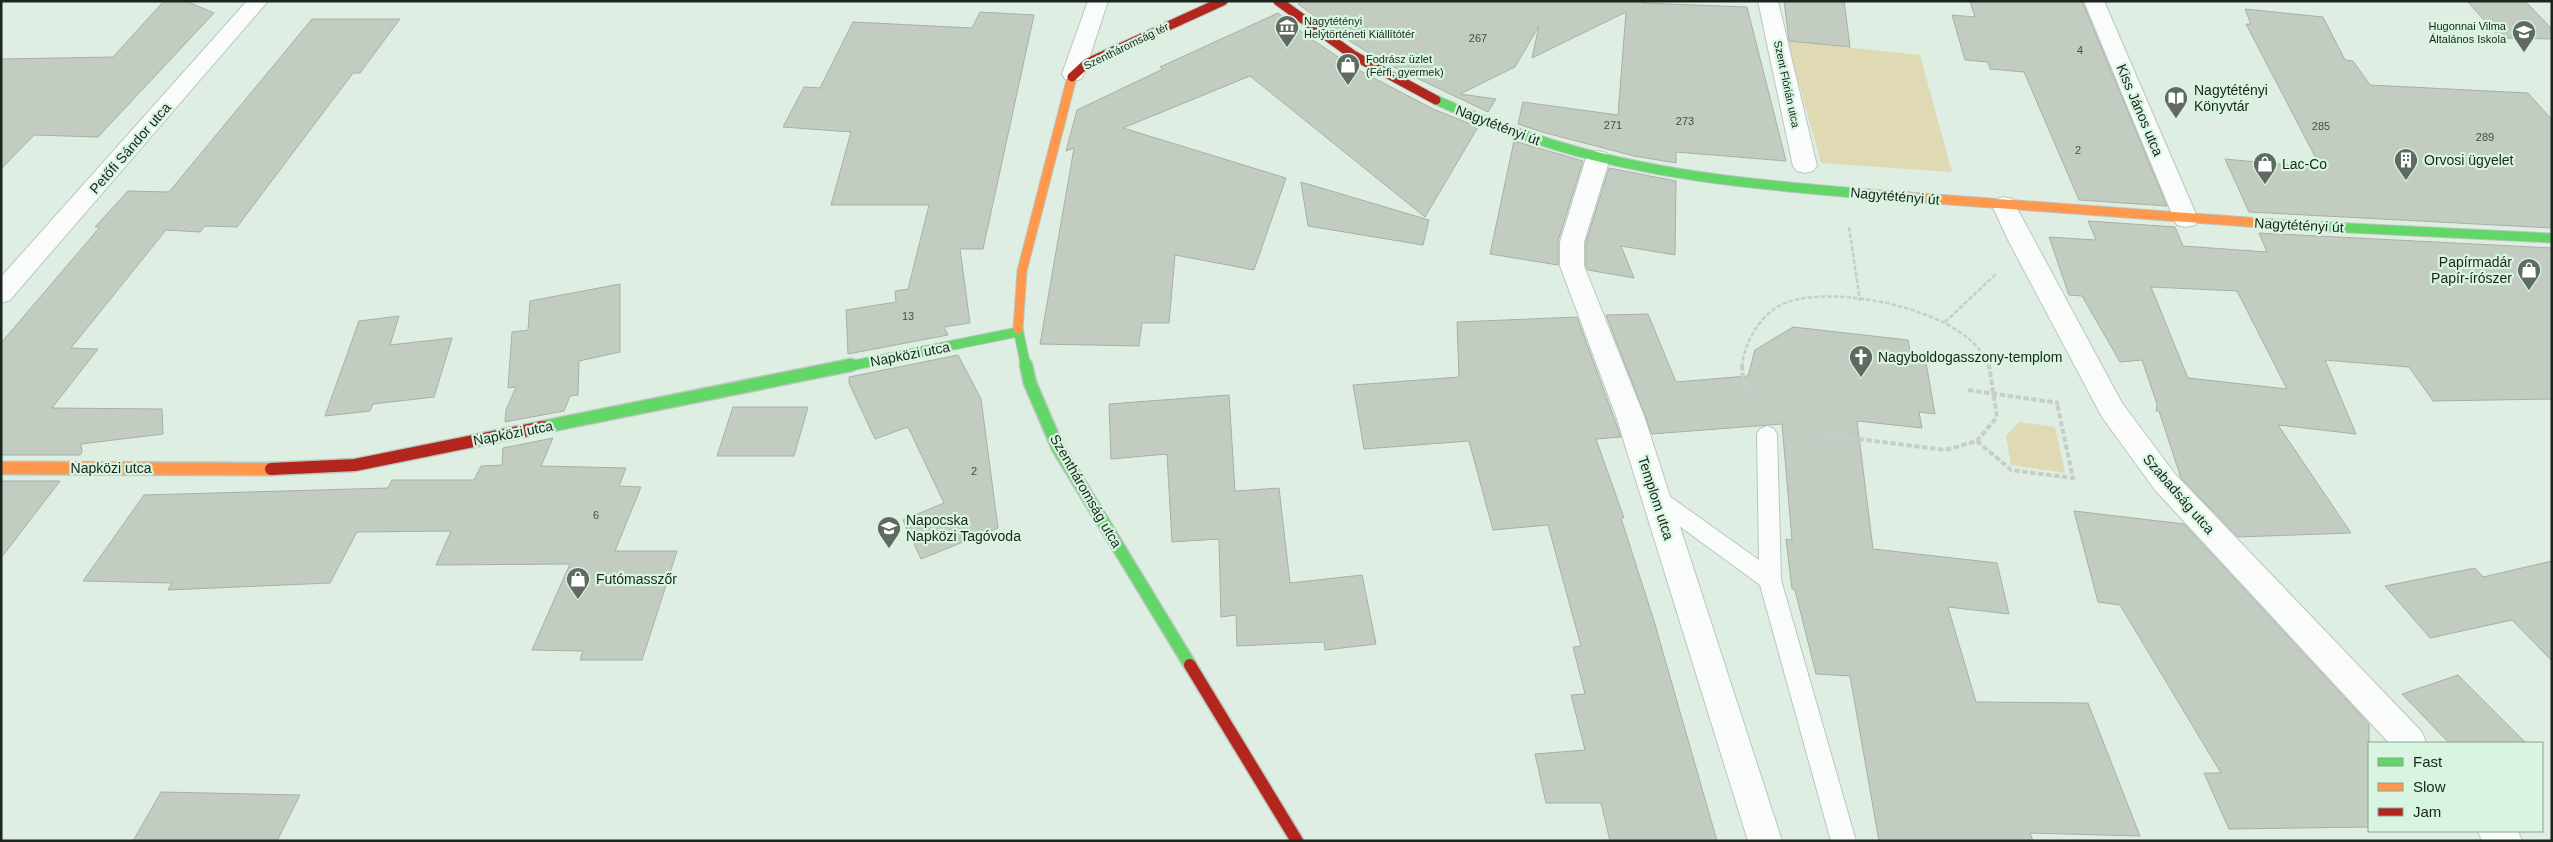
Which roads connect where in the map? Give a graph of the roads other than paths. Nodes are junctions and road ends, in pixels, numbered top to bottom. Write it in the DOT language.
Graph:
graph roads {
  1 [pos="258,1"];
  2 [pos="1098,1"];
  3 [pos="1223,1"];
  4 [pos="1278,1"];
  5 [pos="1768,1"];
  6 [pos="2094,1"];
  7 [pos="1073,74"];
  8 [pos="1598,158"];
  9 [pos="1805,166"];
  10 [pos="2004,205"];
  11 [pos="2186,219"];
  12 [pos="2552,238"];
  13 [pos="1,294"];
  14 [pos="1018,332"];
  15 [pos="1767,434"];
  16 [pos="1,468"];
  17 [pos="1655,497"];
  18 [pos="1770,580"];
  19 [pos="2409,742"];
  20 [pos="2496,832"];
  21 [pos="1298,841"];
  22 [pos="1765,841"];
  23 [pos="1844,841"];
  24 [pos="2505,841"];
  1 -- 13 [label="street, Petőfi Sándor utca"];
  2 -- 7 [label="street, Szentháromság tér"];
  3 -- 7 [label="street, Szentháromság tér"];
  4 -- 8 [label="street, Nagytétényi út"];
  5 -- 9 [label="street, Szent Flórián utca"];
  6 -- 11 [label="street, Kiss János utca"];
  7 -- 14 [label="street, Szentháromság utca"];
  8 -- 10 [label="street, Nagytétényi út"];
  8 -- 17 [label="street, Templom utca"];
  10 -- 11 [label="street, Nagytétényi út"];
  10 -- 19 [label="street, Szabadság utca"];
  11 -- 12 [label="street, Nagytétényi út"];
  14 -- 16 [label="street, Napközi utca"];
  14 -- 21 [label="street, Szentháromság utca"];
  15 -- 18 [label="lane"];
  17 -- 18 [label="lane"];
  17 -- 22 [label="street, Templom utca"];
  18 -- 23 [label="lane"];
  20 -- 24 [label="street"];
}
